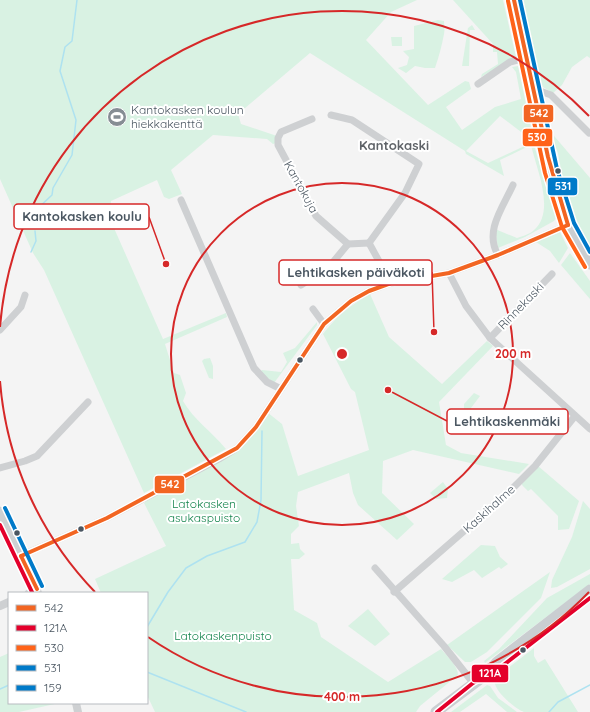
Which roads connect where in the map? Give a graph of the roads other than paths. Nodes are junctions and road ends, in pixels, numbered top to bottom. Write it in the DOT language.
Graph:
graph roads {
  1 [pos="514,0"];
  2 [pos="526,58"];
  3 [pos="478,84"];
  4 [pos="532,91"];
  5 [pos="331,114"];
  6 [pos="312,119"];
  7 [pos="589,133"];
  8 [pos="513,185"];
  9 [pos="181,200"];
  10 [pos="568,225"];
  11 [pos="369,243"];
  12 [pos="578,243"];
  13 [pos="348,244"];
  14 [pos="590,254"];
  15 [pos="498,255"];
  16 [pos="590,264"];
  17 [pos="449,273"];
  18 [pos="552,274"];
  19 [pos="391,283"];
  20 [pos="301,285"];
  21 [pos="24,295"];
  22 [pos="313,309"];
  23 [pos="324,324"];
  24 [pos="0,330"];
  25 [pos="490,338"];
  26 [pos="281,389"];
  27 [pos="88,402"];
  28 [pos="575,416"];
  29 [pos="590,429"];
  30 [pos="0,468"];
  31 [pos="0,511"];
  32 [pos="19,557"];
  33 [pos="375,568"];
  34 [pos="590,590"];
  35 [pos="35,592"];
  36 [pos="394,592"];
  37 [pos="471,681"];
  38 [pos="428,712"];
  39 [pos="436,712"];
  1 -- 2 [label="main road"];
  2 -- 3 [label="street"];
  2 -- 4 [label="main road"];
  4 -- 7 [label="street"];
  4 -- 10 [label="main road"];
  5 -- 11 [label="street"];
  6 -- 13 [label="street, Kantokuja"];
  8 -- 15 [label="street"];
  9 -- 26 [label="street"];
  10 -- 12 [label="main road"];
  10 -- 15 [label="street"];
  11 -- 13 [label="street"];
  11 -- 19 [label="street"];
  12 -- 14 [label="main road"];
  12 -- 16 [label="main road"];
  13 -- 20 [label="street"];
  15 -- 17 [label="street"];
  17 -- 19 [label="street"];
  17 -- 25 [label="street"];
  18 -- 25 [label="street, Rinnekaski"];
  19 -- 23 [label="street"];
  21 -- 24 [label="street"];
  22 -- 23 [label="street"];
  23 -- 26 [label="street"];
  25 -- 28 [label="street"];
  26 -- 32 [label="street"];
  27 -- 30 [label="street"];
  28 -- 29 [label="street"];
  28 -- 36 [label="street, Kaskihalme"];
  31 -- 32 [label="street"];
  32 -- 35 [label="street"];
  33 -- 36 [label="street"];
  34 -- 37 [label="main road"];
  36 -- 37 [label="street"];
  37 -- 38 [label="main road"];
  37 -- 39 [label="main road"];
}
